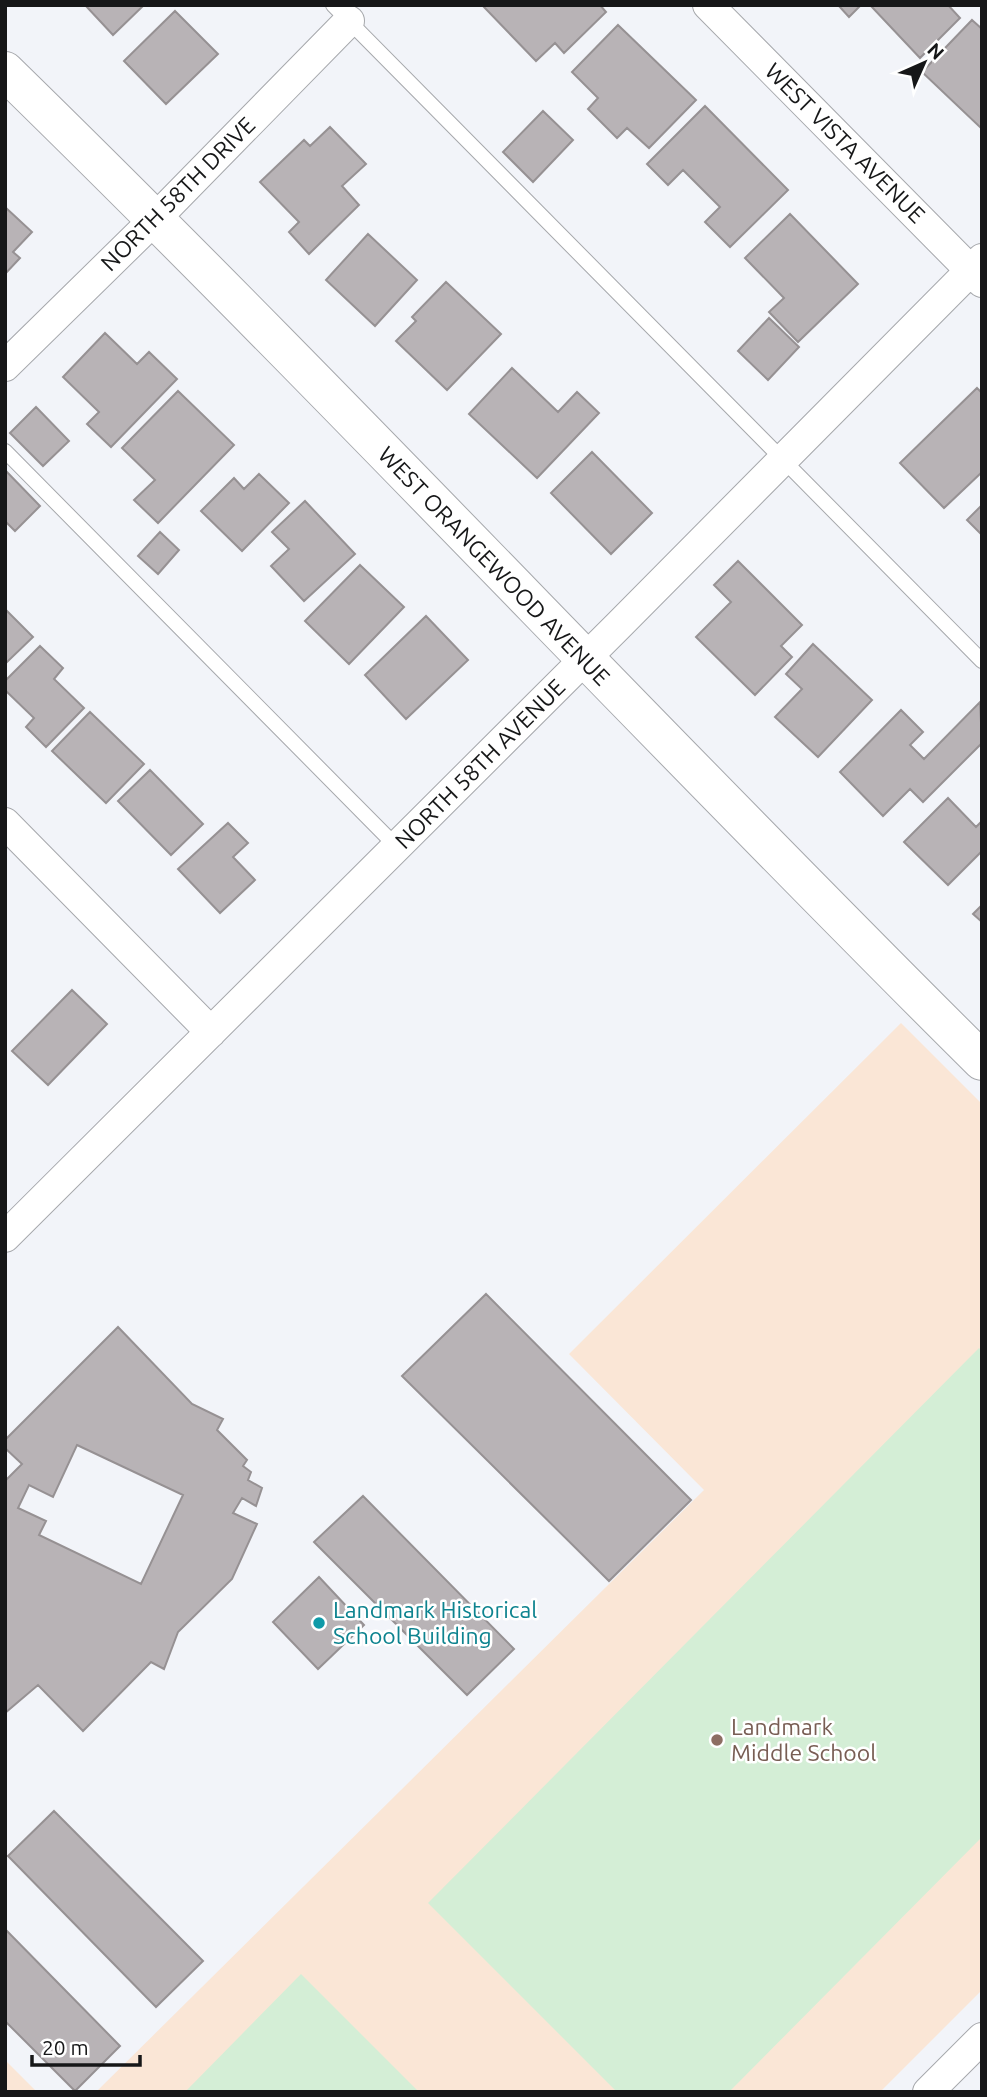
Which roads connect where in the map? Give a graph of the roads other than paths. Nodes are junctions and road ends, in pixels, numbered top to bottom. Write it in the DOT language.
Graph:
graph roads {
  1 [pos="708,5"];
  2 [pos="341,13"];
  3 [pos="5,71"];
  4 [pos="156,218"];
  5 [pos="978,270"];
  6 [pos="5,366"];
  7 [pos="5,451"];
  8 [pos="784,459"];
  9 [pos="584,660"];
  10 [pos="982,661"];
  11 [pos="5,823"];
  12 [pos="397,847"];
  13 [pos="212,1032"];
  14 [pos="982,1061"];
  15 [pos="5,1237"];
  16 [pos="982,2038"];
  17 [pos="928,2092"];
  1 -- 5 [label="street, WEST VISTA AVENUE"];
  2 -- 4 [label="street, NORTH 58TH DRIVE"];
  2 -- 8 [label="lane"];
  3 -- 4 [label="street, WEST ORANGEWOOD AVENUE"];
  4 -- 6 [label="street, NORTH 58TH DRIVE"];
  4 -- 9 [label="street, WEST ORANGEWOOD AVENUE"];
  5 -- 8 [label="street, NORTH 58TH AVENUE"];
  7 -- 12 [label="lane"];
  8 -- 9 [label="street, NORTH 58TH AVENUE"];
  8 -- 10 [label="lane"];
  9 -- 12 [label="street, NORTH 58TH AVENUE"];
  9 -- 14 [label="street, WEST ORANGEWOOD AVENUE"];
  11 -- 13 [label="street"];
  12 -- 13 [label="street, NORTH 58TH AVENUE"];
  13 -- 15 [label="street, NORTH 58TH AVENUE"];
  16 -- 17 [label="street"];
}
